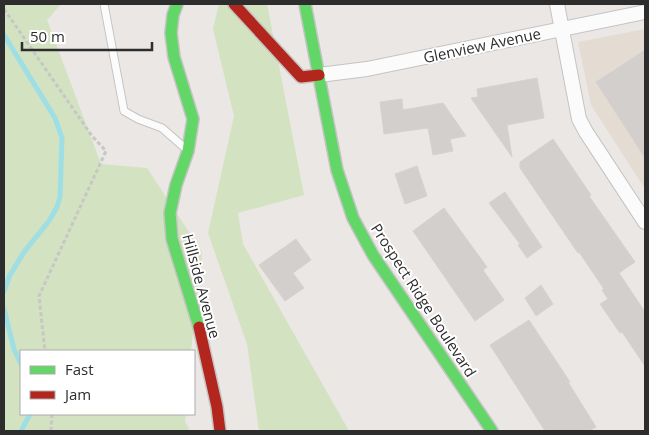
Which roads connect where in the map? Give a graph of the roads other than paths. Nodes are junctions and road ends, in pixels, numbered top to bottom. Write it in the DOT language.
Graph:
graph roads {
  1 [pos="104,4"];
  2 [pos="177,4"];
  3 [pos="234,4"];
  4 [pos="305,4"];
  5 [pos="557,4"];
  6 [pos="645,12"];
  7 [pos="562,29"];
  8 [pos="319,75"];
  9 [pos="188,151"];
  10 [pos="645,222"];
  11 [pos="220,431"];
  12 [pos="492,431"];
  1 -- 9 [label="lane"];
  2 -- 9 [label="street, Hillside Avenue"];
  3 -- 8 [label="street"];
  4 -- 8 [label="street, Prospect Ridge Boulevard"];
  5 -- 7 [label="street"];
  6 -- 7 [label="street, Glenview Avenue"];
  7 -- 8 [label="street, Glenview Avenue"];
  7 -- 10 [label="street"];
  8 -- 12 [label="street, Prospect Ridge Boulevard"];
  9 -- 11 [label="street, Hillside Avenue"];
}
